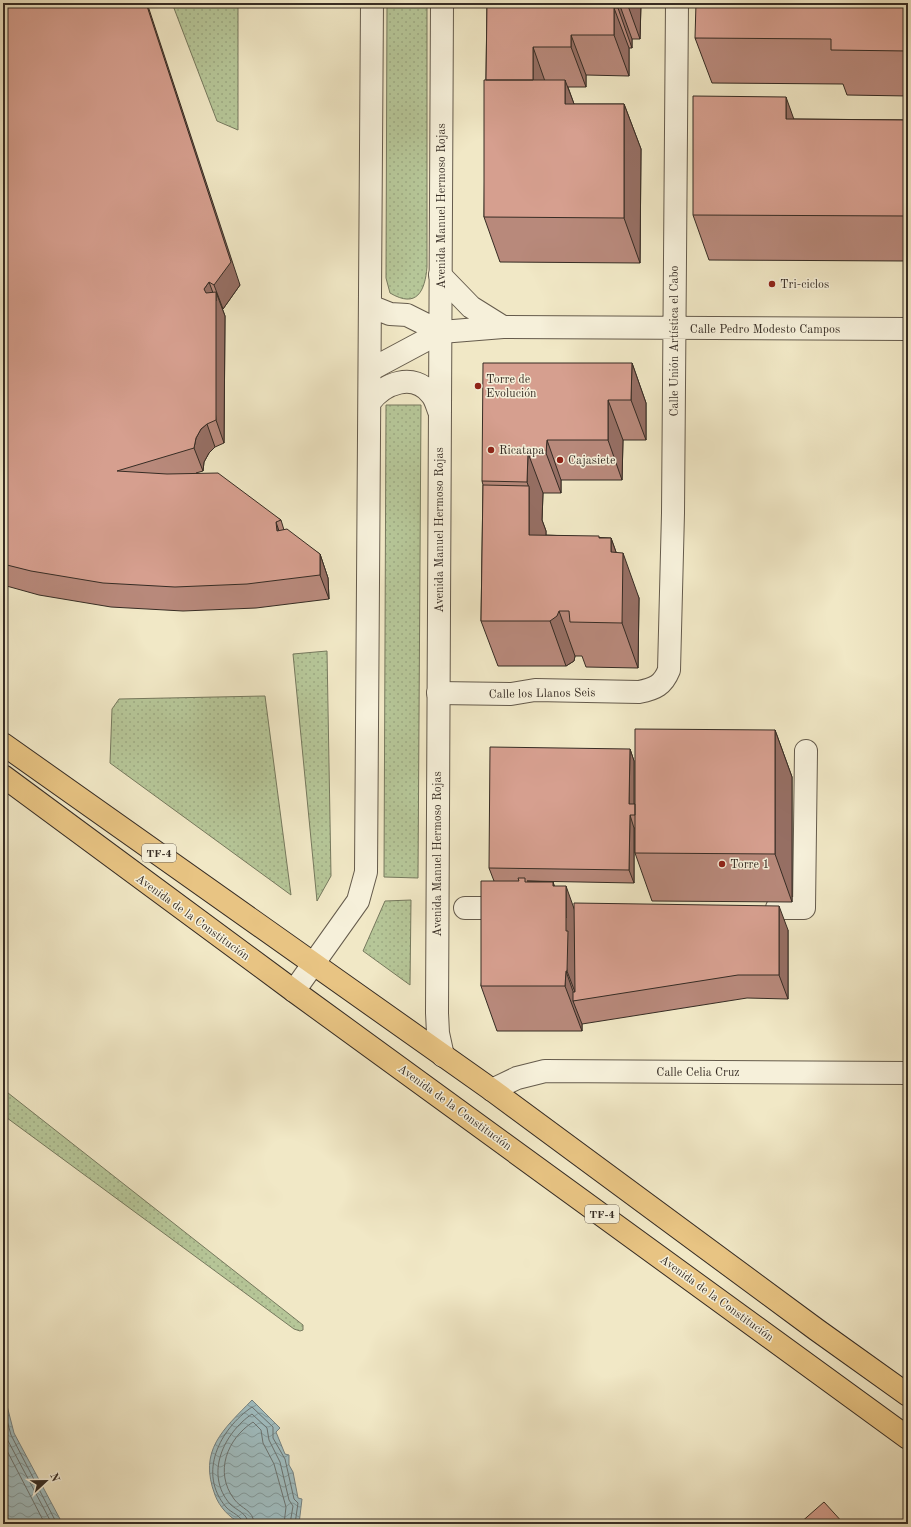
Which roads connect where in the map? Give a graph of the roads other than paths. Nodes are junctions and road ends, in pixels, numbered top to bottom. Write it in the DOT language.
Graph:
graph roads {
  1 [pos="372,3"];
  2 [pos="442,3"];
  3 [pos="677,3"];
  4 [pos="440,275"];
  5 [pos="370,306"];
  6 [pos="503,327"];
  7 [pos="674,328"];
  8 [pos="908,329"];
  9 [pos="441,332"];
  10 [pos="370,370"];
  11 [pos="370,402"];
  12 [pos="439,411"];
  13 [pos="666,679"];
  14 [pos="438,693"];
  15 [pos="3,744"];
  16 [pos="806,751"];
  17 [pos="3,776"];
  18 [pos="465,908"];
  19 [pos="533,908"];
  20 [pos="777,908"];
  21 [pos="314,963"];
  22 [pos="294,991"];
  23 [pos="443,1056"];
  24 [pos="908,1073"];
  25 [pos="492,1090"];
  26 [pos="908,1396"];
  27 [pos="908,1438"];
  1 -- 5 [label="street"];
  2 -- 4 [label="street, Avenida Manuel Hermoso Rojas"];
  3 -- 7 [label="street, Calle Unión Artística el Cabo"];
  4 -- 6 [label="street"];
  4 -- 9 [label="street, Avenida Manuel Hermoso Rojas"];
  5 -- 9 [label="street"];
  5 -- 10 [label="street"];
  6 -- 7 [label="street, Calle Pedro Modesto Campos"];
  6 -- 9 [label="street, Calle Pedro Modesto Campos"];
  7 -- 8 [label="street, Calle Pedro Modesto Campos"];
  7 -- 13 [label="street, Calle Unión Artística el Cabo"];
  9 -- 10 [label="street, Calle Pedro Modesto Campos"];
  9 -- 12 [label="street, Avenida Manuel Hermoso Rojas"];
  10 -- 11 [label="street"];
  11 -- 12 [label="street"];
  11 -- 21 [label="street"];
  12 -- 14 [label="street, Avenida Manuel Hermoso Rojas"];
  13 -- 14 [label="street, Calle los Llanos Seis"];
  14 -- 23 [label="street, Avenida Manuel Hermoso Rojas"];
  15 -- 21 [label="main road, TF-4"];
  16 -- 20 [label="street"];
  17 -- 22 [label="main road, Avenida de la Constitución / TF-4"];
  18 -- 19 [label="street"];
  21 -- 22 [label="street"];
  21 -- 23 [label="main road, TF-4"];
  22 -- 27 [label="main road, Avenida de la Constitución / TF-4"];
  23 -- 25 [label="main road, TF-4"];
  24 -- 25 [label="street, Calle Celia Cruz"];
  25 -- 26 [label="main road, TF-4"];
}
